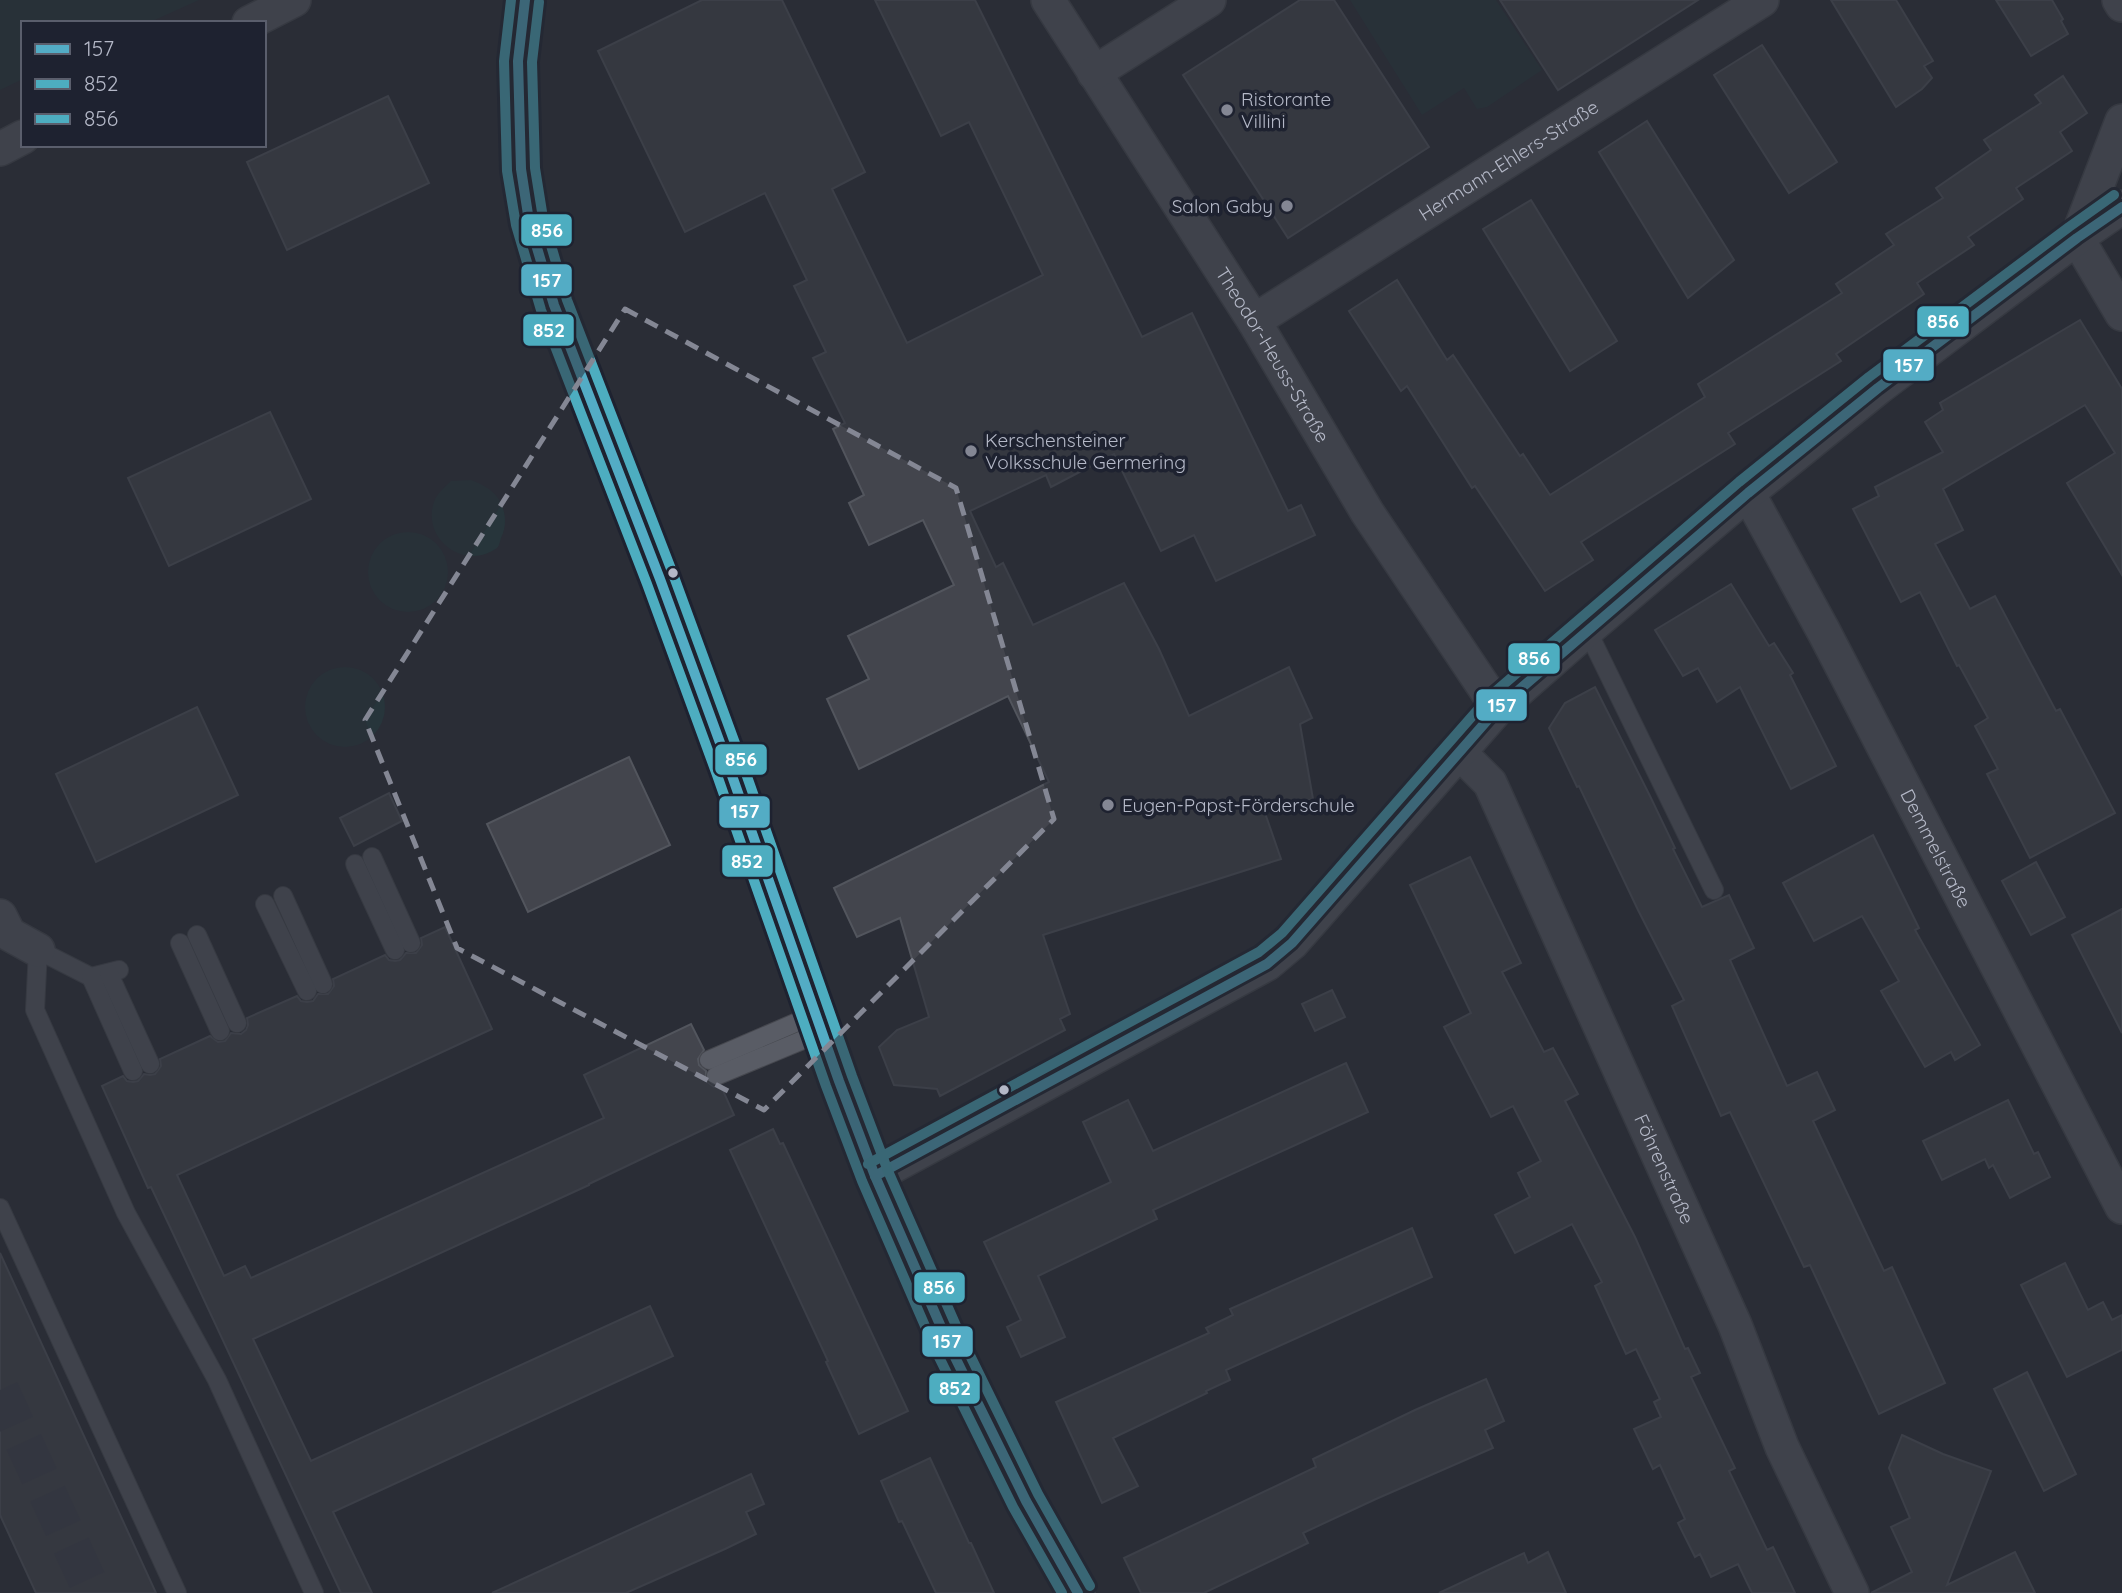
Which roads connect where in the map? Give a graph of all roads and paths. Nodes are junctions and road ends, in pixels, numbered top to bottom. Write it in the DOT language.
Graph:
graph roads {
  1 [pos="294,0"];
  2 [pos="520,0"];
  3 [pos="1048,0"];
  4 [pos="1209,0"];
  5 [pos="1762,0"];
  6 [pos="2119,0"];
  7 [pos="2122,5"];
  8 [pos="253,21"];
  9 [pos="1094,72"];
  10 [pos="2122,121"];
  11 [pos="21,138"];
  12 [pos="0,149"];
  13 [pos="2122,207"];
  14 [pos="2077,239"];
  15 [pos="2122,314"];
  16 [pos="1254,321"];
  17 [pos="1748,493"];
  18 [pos="1587,630"];
  19 [pos="1498,708"];
  20 [pos="1460,753"];
  21 [pos="363,860"];
  22 [pos="1714,890"];
  23 [pos="283,896"];
  24 [pos="265,905"];
  25 [pos="0,916"];
  26 [pos="188,939"];
  27 [pos="403,947"];
  28 [pos="38,950"];
  29 [pos="91,978"];
  30 [pos="819,1023"];
  31 [pos="229,1027"];
  32 [pos="712,1068"];
  33 [pos="876,1177"];
  34 [pos="2122,1207"];
  35 [pos="0,1208"];
  36 [pos="177,1593"];
  37 [pos="314,1593"];
  38 [pos="1078,1593"];
  39 [pos="1852,1593"];
  1 -- 8 [label="street"];
  2 -- 30 [label="street"];
  3 -- 9 [label="street, Theodor-Heuss-Straße"];
  4 -- 9 [label="street"];
  5 -- 16 [label="street, Hermann-Ehlers-Straße"];
  6 -- 7 [label="street"];
  9 -- 16 [label="street, Theodor-Heuss-Straße"];
  10 -- 14 [label="street"];
  11 -- 12 [label="street"];
  13 -- 14 [label="street"];
  14 -- 15 [label="street"];
  14 -- 17 [label="street"];
  16 -- 19 [label="street, Theodor-Heuss-Straße"];
  17 -- 18 [label="street"];
  17 -- 34 [label="street, Demmelstraße"];
  18 -- 19 [label="street"];
  18 -- 22 [label="lane"];
  19 -- 20 [label="street"];
  20 -- 33 [label="street"];
  20 -- 39 [label="street, Föhrenstraße"];
  21 -- 27 [label="lane"];
  23 -- 24 [label="lane"];
  25 -- 28 [label="street"];
  26 -- 31 [label="lane"];
  28 -- 29 [label="lane"];
  28 -- 37 [label="lane"];
  29 -- 29 [label="lane"];
  30 -- 32 [label="lane"];
  30 -- 33 [label="street"];
  33 -- 38 [label="street"];
  35 -- 36 [label="lane"];
}
